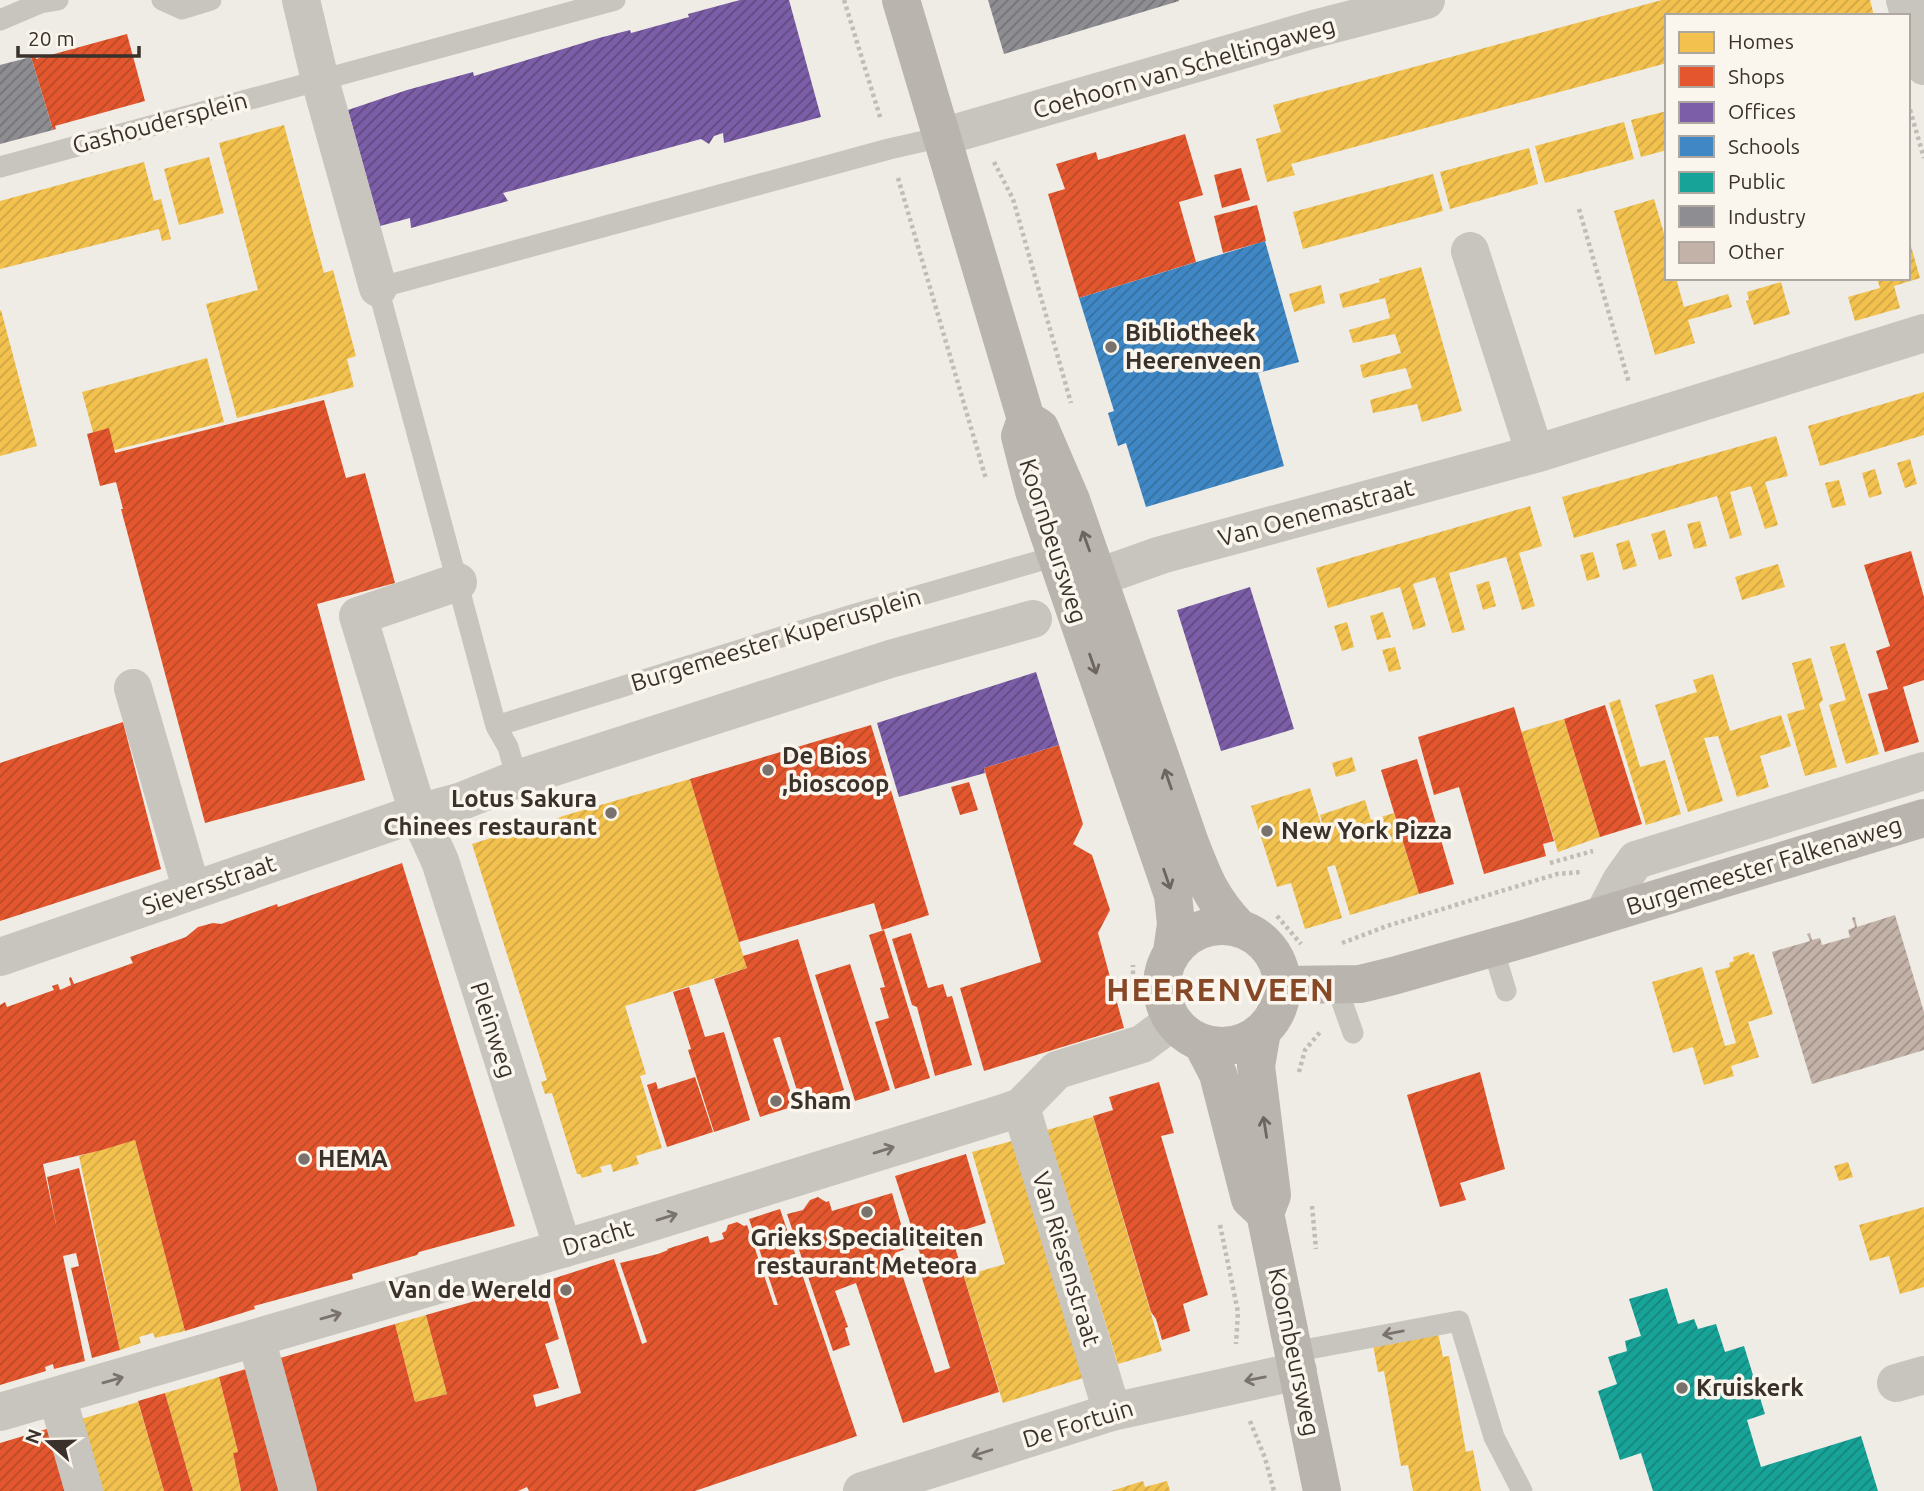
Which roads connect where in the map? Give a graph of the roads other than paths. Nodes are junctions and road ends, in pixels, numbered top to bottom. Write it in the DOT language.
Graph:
graph roads {
  1 [pos="58,0"];
  2 [pos="162,0"];
  3 [pos="211,0"];
  4 [pos="301,0"];
  5 [pos="615,0"];
  6 [pos="901,0"];
  7 [pos="1426,0"];
  8 [pos="1910,17"];
  9 [pos="0,20"];
  10 [pos="1924,66"];
  11 [pos="320,80"];
  12 [pos="942,138"];
  13 [pos="0,167"];
  14 [pos="1470,250"];
  15 [pos="378,288"];
  16 [pos="1924,333"];
  17 [pos="1026,419"];
  18 [pos="1535,454"];
  19 [pos="1056,556"];
  20 [pos="1099,577"];
  21 [pos="458,582"];
  22 [pos="1033,618"];
  23 [pos="133,688"];
  24 [pos="496,726"];
  25 [pos="1924,771"];
  26 [pos="517,779"];
  27 [pos="418,813"];
  28 [pos="1924,818"];
  29 [pos="192,891"];
  30 [pos="1604,914"];
  31 [pos="1238,927"];
  32 [pos="1493,948"];
  33 [pos="1171,953"];
  34 [pos="0,957"];
  35 [pos="1283,985"];
  36 [pos="1336,985"];
  37 [pos="1506,991"];
  38 [pos="1262,1031"];
  39 [pos="1353,1034"];
  40 [pos="1167,1037"];
  41 [pos="1021,1107"];
  42 [pos="1265,1213"];
  43 [pos="563,1249"];
  44 [pos="256,1338"];
  45 [pos="1306,1356"];
  46 [pos="57,1396"];
  47 [pos="0,1412"];
  48 [pos="1112,1412"];
  49 [pos="84,1491"];
  50 [pos="298,1491"];
  51 [pos="862,1491"];
  52 [pos="1322,1491"];
  53 [pos="1522,1491"];
  1 -- 9 [label="lane"];
  2 -- 3 [label="lane"];
  4 -- 11 [label="street"];
  5 -- 11 [label="lane"];
  6 -- 12 [label="main road"];
  7 -- 12 [label="street, Coehoorn van Scheltingaweg"];
  8 -- 10 [label="street"];
  11 -- 13 [label="lane, Gashoudersplein"];
  11 -- 15 [label="street"];
  12 -- 15 [label="lane"];
  12 -- 17 [label="main road"];
  14 -- 18 [label="street"];
  15 -- 21 [label="lane"];
  16 -- 18 [label="street, Van Oenemastraat"];
  17 -- 19 [label="main road, Koornbeursweg"];
  20 -- 17 [label="main road, Koornbeursweg, one-way"];
  18 -- 20 [label="street, Van Oenemastraat"];
  19 -- 24 [label="lane, Burgemeester Kuperusplein"];
  19 -- 33 [label="main road, Koornbeursweg, one-way"];
  31 -- 20 [label="main road, Koornbeursweg, one-way"];
  21 -- 24 [label="lane"];
  21 -- 27 [label="street"];
  22 -- 26 [label="street"];
  23 -- 29 [label="street"];
  24 -- 26 [label="lane"];
  25 -- 30 [label="street, Burgemeester Falkenaweg"];
  26 -- 27 [label="street"];
  27 -- 29 [label="street, Sieversstraat"];
  27 -- 43 [label="street, Pleinweg"];
  28 -- 30 [label="main road, Burgemeester Falkenaweg"];
  29 -- 34 [label="street, Sieversstraat"];
  30 -- 32 [label="main road, Burgemeester Falkenaweg"];
  31 -- 33 [label="main road"];
  31 -- 35 [label="main road"];
  32 -- 36 [label="main road, Burgemeester Falkenaweg"];
  32 -- 37 [label="lane"];
  33 -- 40 [label="main road"];
  35 -- 36 [label="main road, Burgemeester Falkenaweg"];
  35 -- 38 [label="main road"];
  36 -- 39 [label="lane"];
  38 -- 40 [label="main road"];
  42 -- 38 [label="main road, Koornbeursweg, one-way"];
  40 -- 41 [label="street, Dracht"];
  40 -- 42 [label="main road, Koornbeursweg"];
  43 -- 41 [label="street, Dracht, one-way"];
  41 -- 48 [label="street, Van Riesenstraat"];
  42 -- 45 [label="main road, Koornbeursweg"];
  44 -- 43 [label="street, Dracht, one-way"];
  46 -- 44 [label="street, Dracht, one-way"];
  44 -- 50 [label="street"];
  45 -- 48 [label="street, De Fortuin, one-way"];
  45 -- 52 [label="main road, Koornbeursweg"];
  53 -- 45 [label="lane, one-way"];
  46 -- 47 [label="street, Dracht"];
  46 -- 49 [label="street"];
  48 -- 51 [label="street, De Fortuin, one-way"];
}
